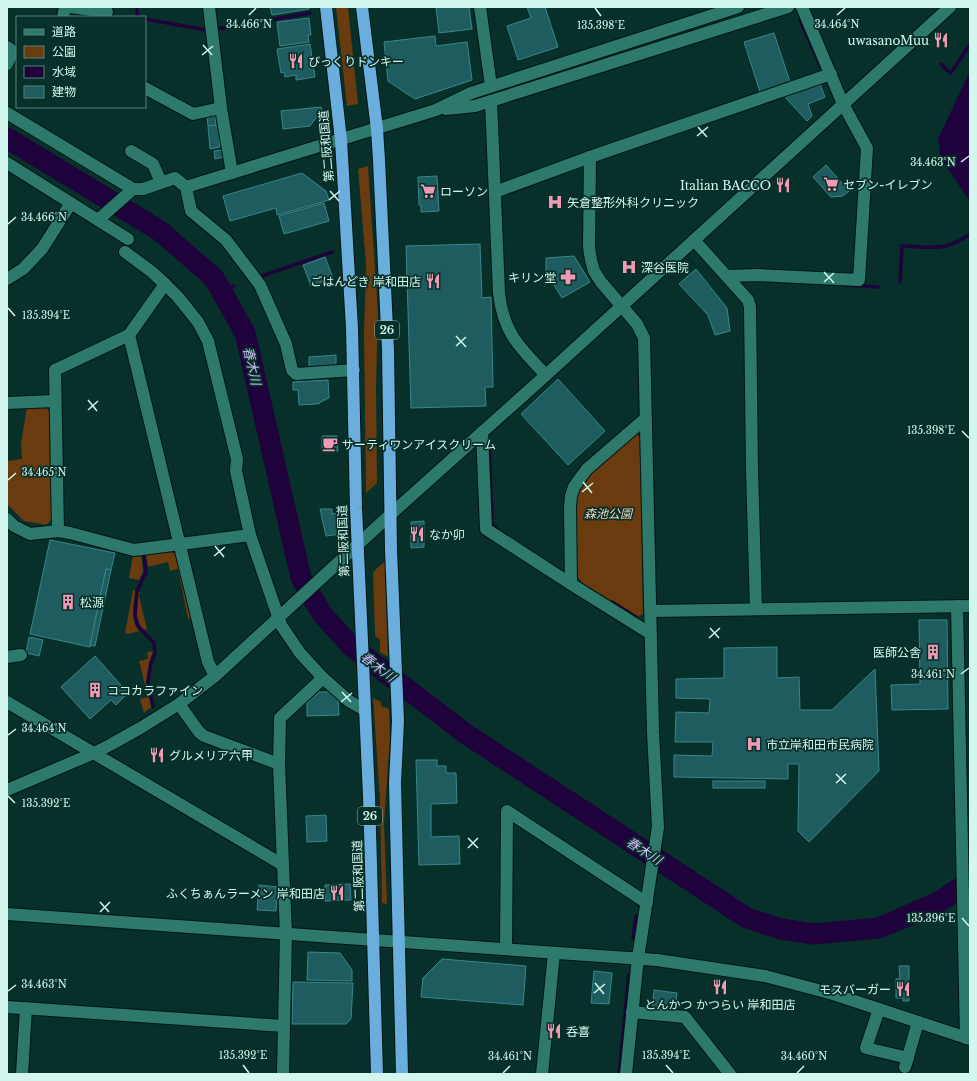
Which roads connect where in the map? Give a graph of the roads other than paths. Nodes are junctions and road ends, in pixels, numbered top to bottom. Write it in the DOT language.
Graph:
graph roads {
  1 [pos="70,7"];
  2 [pos="209,7"];
  3 [pos="326,7"];
  4 [pos="362,7"];
  5 [pos="480,7"];
  6 [pos="738,7"];
  7 [pos="788,7"];
  8 [pos="802,7"];
  9 [pos="950,7"];
  10 [pos="107,12"];
  11 [pos="7,47"];
  12 [pos="11,64"];
  13 [pos="831,74"];
  14 [pos="491,86"];
  15 [pos="146,89"];
  16 [pos="491,101"];
  17 [pos="843,104"];
  18 [pos="221,108"];
  19 [pos="436,110"];
  20 [pos="7,113"];
  21 [pos="377,129"];
  22 [pos="341,140"];
  23 [pos="131,151"];
  24 [pos="590,157"];
  25 [pos="7,163"];
  26 [pos="232,173"];
  27 [pos="161,182"];
  28 [pos="186,187"];
  29 [pos="130,191"];
  30 [pos="495,192"];
  31 [pos="71,203"];
  32 [pos="101,218"];
  33 [pos="128,239"];
  34 [pos="694,240"];
  35 [pos="125,252"];
  36 [pos="727,276"];
  37 [pos="7,279"];
  38 [pos="165,284"];
  39 [pos="621,306"];
  40 [pos="129,335"];
  41 [pos="354,370"];
  42 [pos="546,375"];
  43 [pos="55,401"];
  44 [pos="7,403"];
  45 [pos="646,418"];
  46 [pos="482,432"];
  47 [pos="391,514"];
  48 [pos="7,519"];
  49 [pos="58,531"];
  50 [pos="250,535"];
  51 [pos="180,544"];
  52 [pos="358,545"];
  53 [pos="571,584"];
  54 [pos="957,606"];
  55 [pos="970,606"];
  56 [pos="756,609"];
  57 [pos="651,611"];
  58 [pos="278,618"];
  59 [pos="651,634"];
  60 [pos="21,655"];
  61 [pos="7,657"];
  62 [pos="215,676"];
  63 [pos="323,678"];
  64 [pos="958,683"];
  65 [pos="970,685"];
  66 [pos="7,702"];
  67 [pos="179,704"];
  68 [pos="365,710"];
  69 [pos="94,753"];
  70 [pos="280,764"];
  71 [pos="7,790"];
  72 [pos="966,840"];
  73 [pos="283,866"];
  74 [pos="647,903"];
  75 [pos="7,914"];
  76 [pos="286,934"];
  77 [pos="374,940"];
  78 [pos="400,942"];
  79 [pos="506,949"];
  80 [pos="554,952"];
  81 [pos="638,958"];
  82 [pos="967,959"];
  83 [pos="7,1007"];
  84 [pos="26,1008"];
  85 [pos="879,1009"];
  86 [pos="632,1012"];
  87 [pos="918,1022"];
  88 [pos="284,1026"];
  89 [pos="968,1038"];
  90 [pos="629,1072"];
  91 [pos="22,1074"];
  92 [pos="283,1074"];
  93 [pos="377,1074"];
  94 [pos="402,1074"];
  95 [pos="542,1074"];
  96 [pos="730,1074"];
  1 -- 10 [label="street"];
  2 -- 18 [label="street"];
  3 -- 22 [label="highway, 第二阪和国道 / 26"];
  4 -- 21 [label="highway, 26"];
  5 -- 14 [label="street"];
  6 -- 14 [label="street"];
  7 -- 16 [label="street"];
  8 -- 13 [label="street"];
  9 -- 17 [label="street"];
  11 -- 12 [label="street"];
  13 -- 17 [label="street"];
  13 -- 24 [label="street"];
  14 -- 19 [label="street"];
  15 -- 18 [label="street"];
  16 -- 19 [label="street"];
  16 -- 30 [label="street"];
  17 -- 34 [label="street"];
  17 -- 36 [label="street"];
  18 -- 26 [label="street"];
  19 -- 21 [label="street"];
  20 -- 29 [label="street"];
  21 -- 22 [label="street"];
  21 -- 47 [label="highway, 26"];
  22 -- 26 [label="street"];
  22 -- 41 [label="highway, 第二阪和国道 / 26"];
  23 -- 27 [label="street"];
  24 -- 30 [label="street"];
  24 -- 39 [label="street"];
  25 -- 31 [label="street"];
  26 -- 28 [label="street"];
  27 -- 28 [label="street"];
  27 -- 29 [label="street"];
  28 -- 41 [label="street"];
  29 -- 32 [label="street"];
  30 -- 42 [label="street"];
  31 -- 32 [label="street"];
  31 -- 37 [label="street"];
  32 -- 33 [label="street"];
  34 -- 36 [label="street"];
  34 -- 39 [label="street"];
  35 -- 38 [label="street"];
  36 -- 56 [label="street"];
  38 -- 40 [label="street"];
  38 -- 50 [label="street"];
  39 -- 42 [label="street"];
  39 -- 45 [label="street"];
  40 -- 43 [label="street"];
  40 -- 51 [label="street"];
  41 -- 52 [label="highway, 第二阪和国道 / 26"];
  42 -- 46 [label="street"];
  43 -- 44 [label="street"];
  43 -- 49 [label="street"];
  45 -- 53 [label="street"];
  45 -- 57 [label="street"];
  46 -- 47 [label="street"];
  46 -- 53 [label="street"];
  47 -- 52 [label="street"];
  47 -- 78 [label="highway, 26"];
  48 -- 49 [label="street"];
  49 -- 51 [label="street"];
  50 -- 51 [label="street"];
  50 -- 58 [label="street"];
  51 -- 62 [label="street"];
  52 -- 58 [label="street"];
  52 -- 68 [label="highway, 第二阪和国道 / 26"];
  53 -- 59 [label="street"];
  54 -- 55 [label="street"];
  54 -- 56 [label="street"];
  54 -- 64 [label="street"];
  56 -- 57 [label="street"];
  57 -- 59 [label="street"];
  58 -- 62 [label="street"];
  58 -- 63 [label="street"];
  59 -- 74 [label="street"];
  60 -- 61 [label="street"];
  62 -- 67 [label="street"];
  63 -- 68 [label="street"];
  63 -- 70 [label="street"];
  64 -- 65 [label="street"];
  64 -- 72 [label="street"];
  66 -- 69 [label="street"];
  67 -- 69 [label="street"];
  67 -- 70 [label="street"];
  68 -- 77 [label="highway, 第二阪和国道 / 26"];
  69 -- 71 [label="street"];
  69 -- 73 [label="street"];
  70 -- 73 [label="street"];
  72 -- 82 [label="street"];
  73 -- 76 [label="street"];
  74 -- 79 [label="street"];
  74 -- 81 [label="street"];
  75 -- 76 [label="street"];
  76 -- 77 [label="street"];
  76 -- 88 [label="street"];
  77 -- 78 [label="street"];
  77 -- 93 [label="highway, 第二阪和国道 / 26"];
  78 -- 79 [label="street"];
  78 -- 94 [label="highway, 26"];
  79 -- 80 [label="street"];
  80 -- 81 [label="street"];
  80 -- 95 [label="street"];
  81 -- 85 [label="street"];
  81 -- 86 [label="street"];
  82 -- 89 [label="street"];
  83 -- 84 [label="street"];
  84 -- 88 [label="street"];
  84 -- 91 [label="street"];
  85 -- 87 [label="street"];
  85 -- 87 [label="street"];
  86 -- 90 [label="street"];
  86 -- 96 [label="street"];
  87 -- 89 [label="street"];
  88 -- 92 [label="street"];
}
